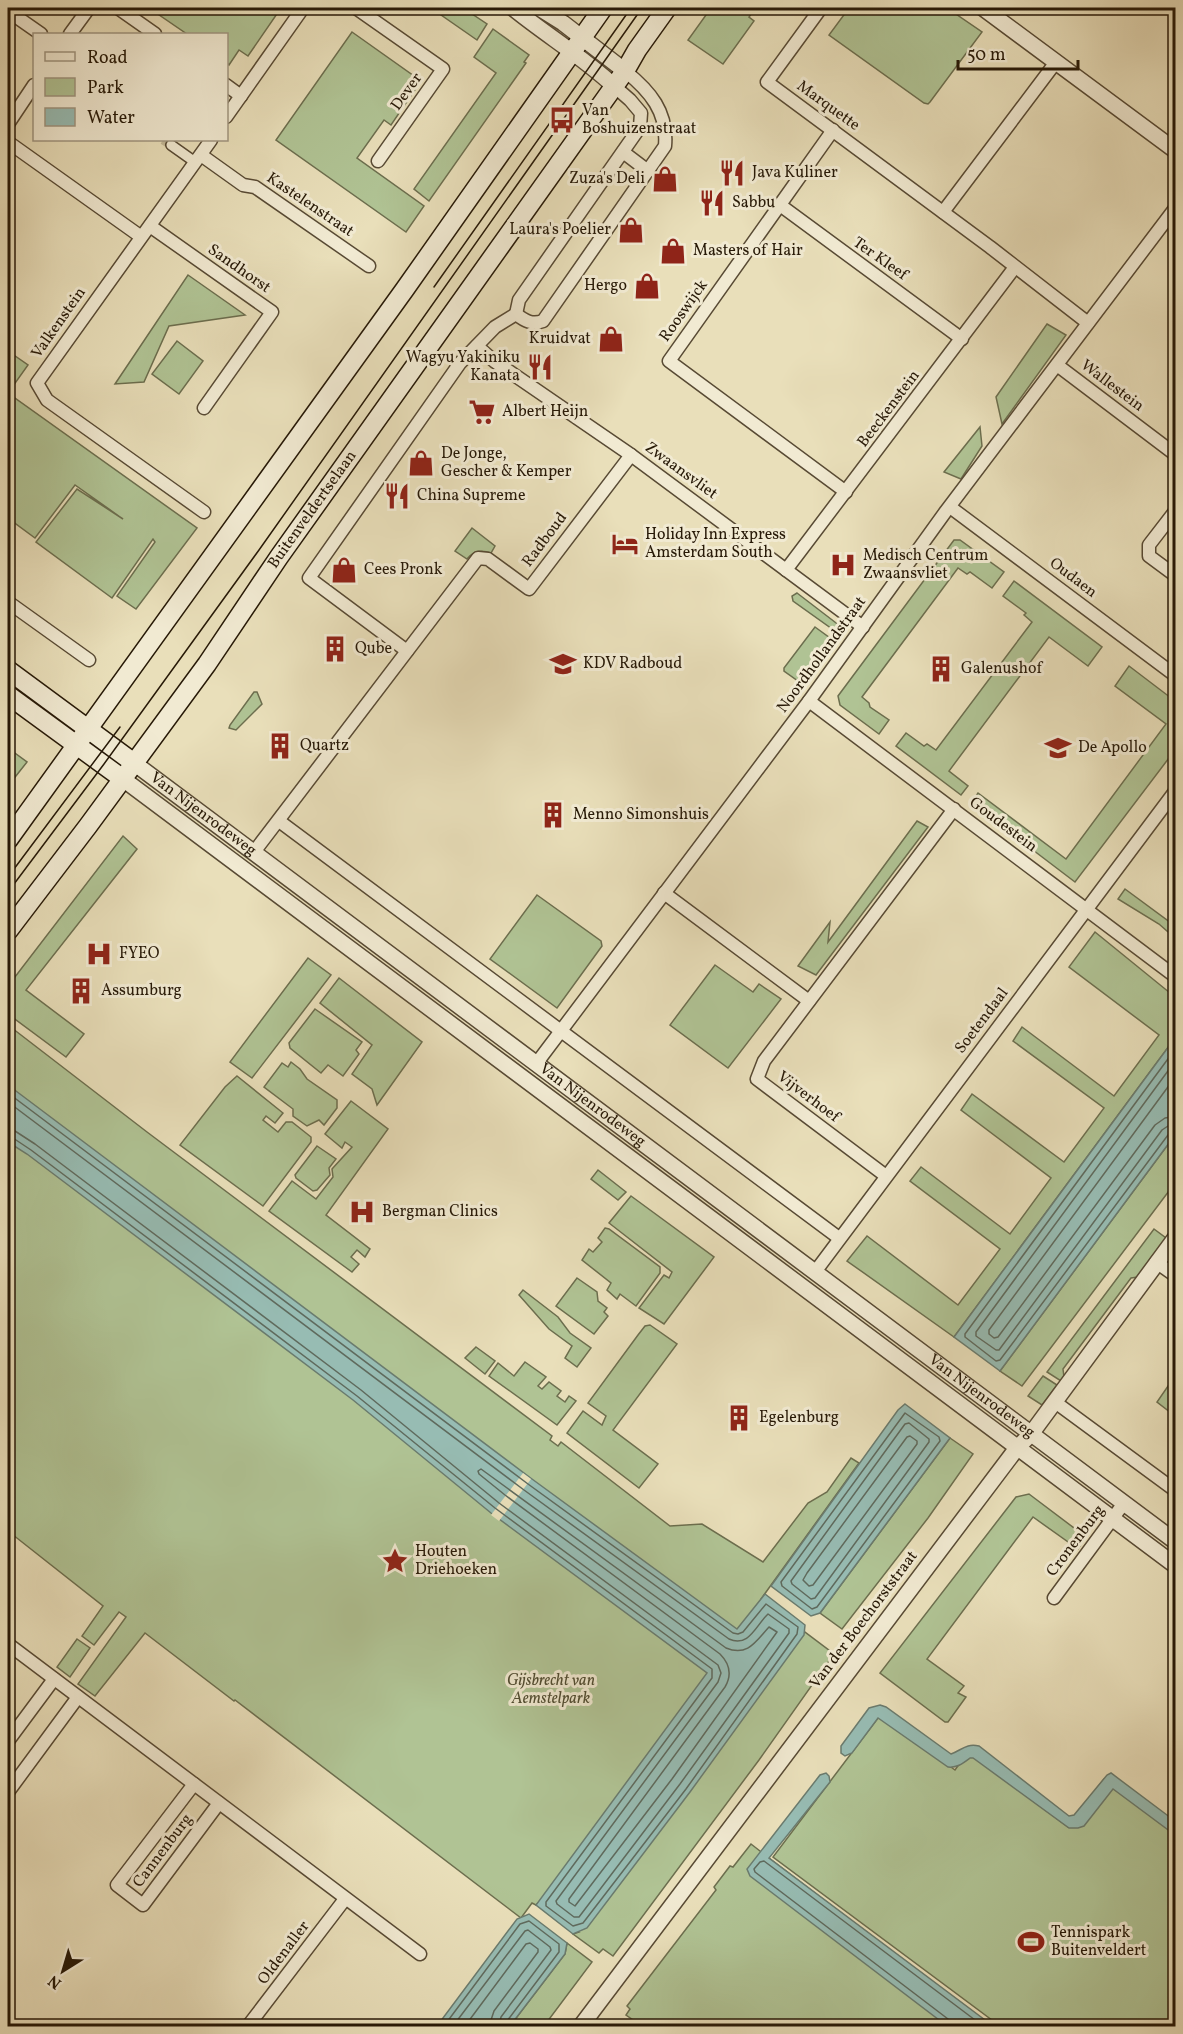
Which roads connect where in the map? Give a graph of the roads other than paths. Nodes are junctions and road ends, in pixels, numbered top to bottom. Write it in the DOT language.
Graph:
graph roads {
  1 [pos="88,8"];
  2 [pos="118,8"];
  3 [pos="303,8"];
  4 [pos="356,8"];
  5 [pos="513,8"];
  6 [pos="539,8"];
  7 [pos="603,8"];
  8 [pos="667,8"];
  9 [pos="821,8"];
  10 [pos="983,8"];
  11 [pos="8,11"];
  12 [pos="40,33"];
  13 [pos="71,33"];
  14 [pos="154,33"];
  15 [pos="577,45"];
  16 [pos="1056,62"];
  17 [pos="619,78"];
  18 [pos="33,86"];
  19 [pos="228,86"];
  20 [pos="241,96"];
  21 [pos="228,114"];
  22 [pos="8,124"];
  23 [pos="833,130"];
  24 [pos="210,141"];
  25 [pos="8,142"];
  26 [pos="171,145"];
  27 [pos="1176,151"];
  28 [pos="623,152"];
  29 [pos="198,158"];
  30 [pos="378,161"];
  31 [pos="648,171"];
  32 [pos="780,205"];
  33 [pos="1176,207"];
  34 [pos="943,212"];
  35 [pos="150,226"];
  36 [pos="140,236"];
  37 [pos="369,266"];
  38 [pos="1015,267"];
  39 [pos="516,314"];
  40 [pos="1088,323"];
  41 [pos="962,339"];
  42 [pos="477,346"];
  43 [pos="1057,365"];
  44 [pos="204,408"];
  45 [pos="631,455"];
  46 [pos="1176,455"];
  47 [pos="846,492"];
  48 [pos="950,507"];
  49 [pos="1176,510"];
  50 [pos="204,512"];
  51 [pos="786,570"];
  52 [pos="1176,576"];
  53 [pos="8,603"];
  54 [pos="863,627"];
  55 [pos="407,651"];
  56 [pos="89,660"];
  57 [pos="8,670"];
  58 [pos="1176,676"];
  59 [pos="8,695"];
  60 [pos="809,701"];
  61 [pos="88,729"];
  62 [pos="77,745"];
  63 [pos="134,763"];
  64 [pos="123,779"];
  65 [pos="1176,790"];
  66 [pos="954,809"];
  67 [pos="279,821"];
  68 [pos="8,840"];
  69 [pos="254,852"];
  70 [pos="664,893"];
  71 [pos="1087,909"];
  72 [pos="8,931"];
  73 [pos="1176,977"];
  74 [pos="809,1001"];
  75 [pos="560,1031"];
  76 [pos="536,1064"];
  77 [pos="886,1176"];
  78 [pos="1176,1236"];
  79 [pos="839,1238"];
  80 [pos="1156,1262"];
  81 [pos="815,1272"];
  82 [pos="1176,1276"];
  83 [pos="1055,1401"];
  84 [pos="1032,1434"];
  85 [pos="1017,1448"];
  86 [pos="1176,1491"];
  87 [pos="1124,1503"];
  88 [pos="1113,1519"];
  89 [pos="1176,1542"];
  90 [pos="1176,1566"];
  91 [pos="1054,1598"];
  92 [pos="8,1644"];
  93 [pos="54,1679"];
  94 [pos="78,1697"];
  95 [pos="8,1741"];
  96 [pos="194,1784"];
  97 [pos="8,1792"];
  98 [pos="219,1803"];
  99 [pos="345,1899"];
  100 [pos="420,1954"];
  101 [pos="248,2026"];
  102 [pos="581,2026"];
  1 -- 13 [label="street"];
  2 -- 14 [label="street"];
  3 -- 20 [label="street"];
  4 -- 30 [label="street, Dever"];
  5 -- 15 [label="street"];
  6 -- 15 [label="street"];
  7 -- 15 [label="main road"];
  8 -- 17 [label="main road, Buitenveldertselaan"];
  9 -- 23 [label="street, Marquette"];
  10 -- 16 [label="street"];
  11 -- 12 [label="street"];
  15 -- 17 [label="street"];
  15 -- 61 [label="main road"];
  16 -- 27 [label="street"];
  16 -- 34 [label="street"];
  17 -- 28 [label="street"];
  17 -- 31 [label="street"];
  17 -- 63 [label="main road, Buitenveldertselaan"];
  18 -- 22 [label="street"];
  19 -- 20 [label="street"];
  20 -- 21 [label="street"];
  23 -- 32 [label="street, Rooswijck"];
  23 -- 34 [label="street, Marquette"];
  24 -- 29 [label="street, Valkenstein"];
  25 -- 36 [label="street"];
  26 -- 29 [label="street, Kastelenstraat"];
  28 -- 31 [label="street"];
  28 -- 39 [label="street"];
  29 -- 35 [label="street, Valkenstein"];
  29 -- 37 [label="street, Kastelenstraat"];
  31 -- 39 [label="street"];
  32 -- 41 [label="street, Ter Kleef"];
  32 -- 47 [label="street, Rooswijck"];
  33 -- 40 [label="street, Noordhollandstraat"];
  34 -- 38 [label="street, Marquette"];
  35 -- 36 [label="street, Valkenstein"];
  35 -- 44 [label="street, Sandhorst"];
  36 -- 50 [label="street, Valkenstein"];
  38 -- 40 [label="street, Marquette"];
  38 -- 41 [label="street, Beeckenstein"];
  39 -- 42 [label="street"];
  40 -- 43 [label="street, Noordhollandstraat"];
  41 -- 47 [label="street, Beeckenstein"];
  42 -- 45 [label="street, Zwaansvliet"];
  42 -- 55 [label="street"];
  43 -- 46 [label="street, Wallestein"];
  43 -- 48 [label="street, Noordhollandstraat"];
  45 -- 51 [label="street, Zwaansvliet"];
  45 -- 55 [label="street, Radboud"];
  47 -- 51 [label="street, Beeckenstein"];
  48 -- 54 [label="street, Noordhollandstraat"];
  48 -- 58 [label="street, Oudaen"];
  49 -- 52 [label="street"];
  51 -- 54 [label="street, Zwaansvliet"];
  53 -- 56 [label="street"];
  54 -- 60 [label="street, Noordhollandstraat"];
  55 -- 67 [label="street, Radboud"];
  57 -- 61 [label="main road, Van Nijenrodeweg"];
  59 -- 62 [label="main road, Van Nijenrodeweg"];
  60 -- 66 [label="street, Goudestein"];
  60 -- 70 [label="street, Noordhollandstraat"];
  61 -- 62 [label="main road"];
  61 -- 63 [label="main road, Van Nijenrodeweg"];
  62 -- 64 [label="main road, Van Nijenrodeweg"];
  62 -- 68 [label="main road"];
  63 -- 64 [label="main road, Buitenveldertselaan"];
  63 -- 69 [label="street, Van Nijenrodeweg"];
  64 -- 72 [label="main road, Buitenveldertselaan"];
  64 -- 85 [label="street, Van Nijenrodeweg"];
  65 -- 71 [label="street, Soetendaal"];
  66 -- 71 [label="street, Goudestein"];
  66 -- 74 [label="street, Vijverhoef"];
  67 -- 69 [label="street, Radboud"];
  67 -- 75 [label="street"];
  69 -- 76 [label="street, Van Nijenrodeweg"];
  70 -- 74 [label="street"];
  70 -- 75 [label="street, Noordhollandstraat"];
  71 -- 73 [label="street, Goudestein"];
  71 -- 77 [label="street, Soetendaal"];
  74 -- 77 [label="street, Vijverhoef"];
  75 -- 76 [label="street, Noordhollandstraat"];
  75 -- 79 [label="street"];
  76 -- 81 [label="street, Van Nijenrodeweg"];
  77 -- 79 [label="street, Soetendaal"];
  78 -- 80 [label="street, Van der Boechorststraat"];
  79 -- 81 [label="street, Soetendaal"];
  80 -- 82 [label="street"];
  80 -- 83 [label="street, Van der Boechorststraat"];
  81 -- 84 [label="street, Van Nijenrodeweg"];
  83 -- 84 [label="street, Van der Boechorststraat"];
  83 -- 86 [label="street"];
  84 -- 85 [label="street, Van der Boechorststraat"];
  84 -- 87 [label="street, Van Nijenrodeweg"];
  85 -- 88 [label="street, Van Nijenrodeweg"];
  85 -- 102 [label="street, Van der Boechorststraat"];
  87 -- 88 [label="street, Cronenburg"];
  87 -- 89 [label="street, Van Nijenrodeweg"];
  88 -- 90 [label="street, Van Nijenrodeweg"];
  88 -- 91 [label="street, Cronenburg"];
  92 -- 93 [label="street"];
  93 -- 94 [label="street"];
  93 -- 95 [label="street"];
  94 -- 96 [label="street"];
  94 -- 97 [label="street"];
  96 -- 98 [label="street"];
  96 -- 98 [label="street, Cannenburg"];
  98 -- 99 [label="street"];
  99 -- 100 [label="street"];
  99 -- 101 [label="street, Oldenaller"];
}
